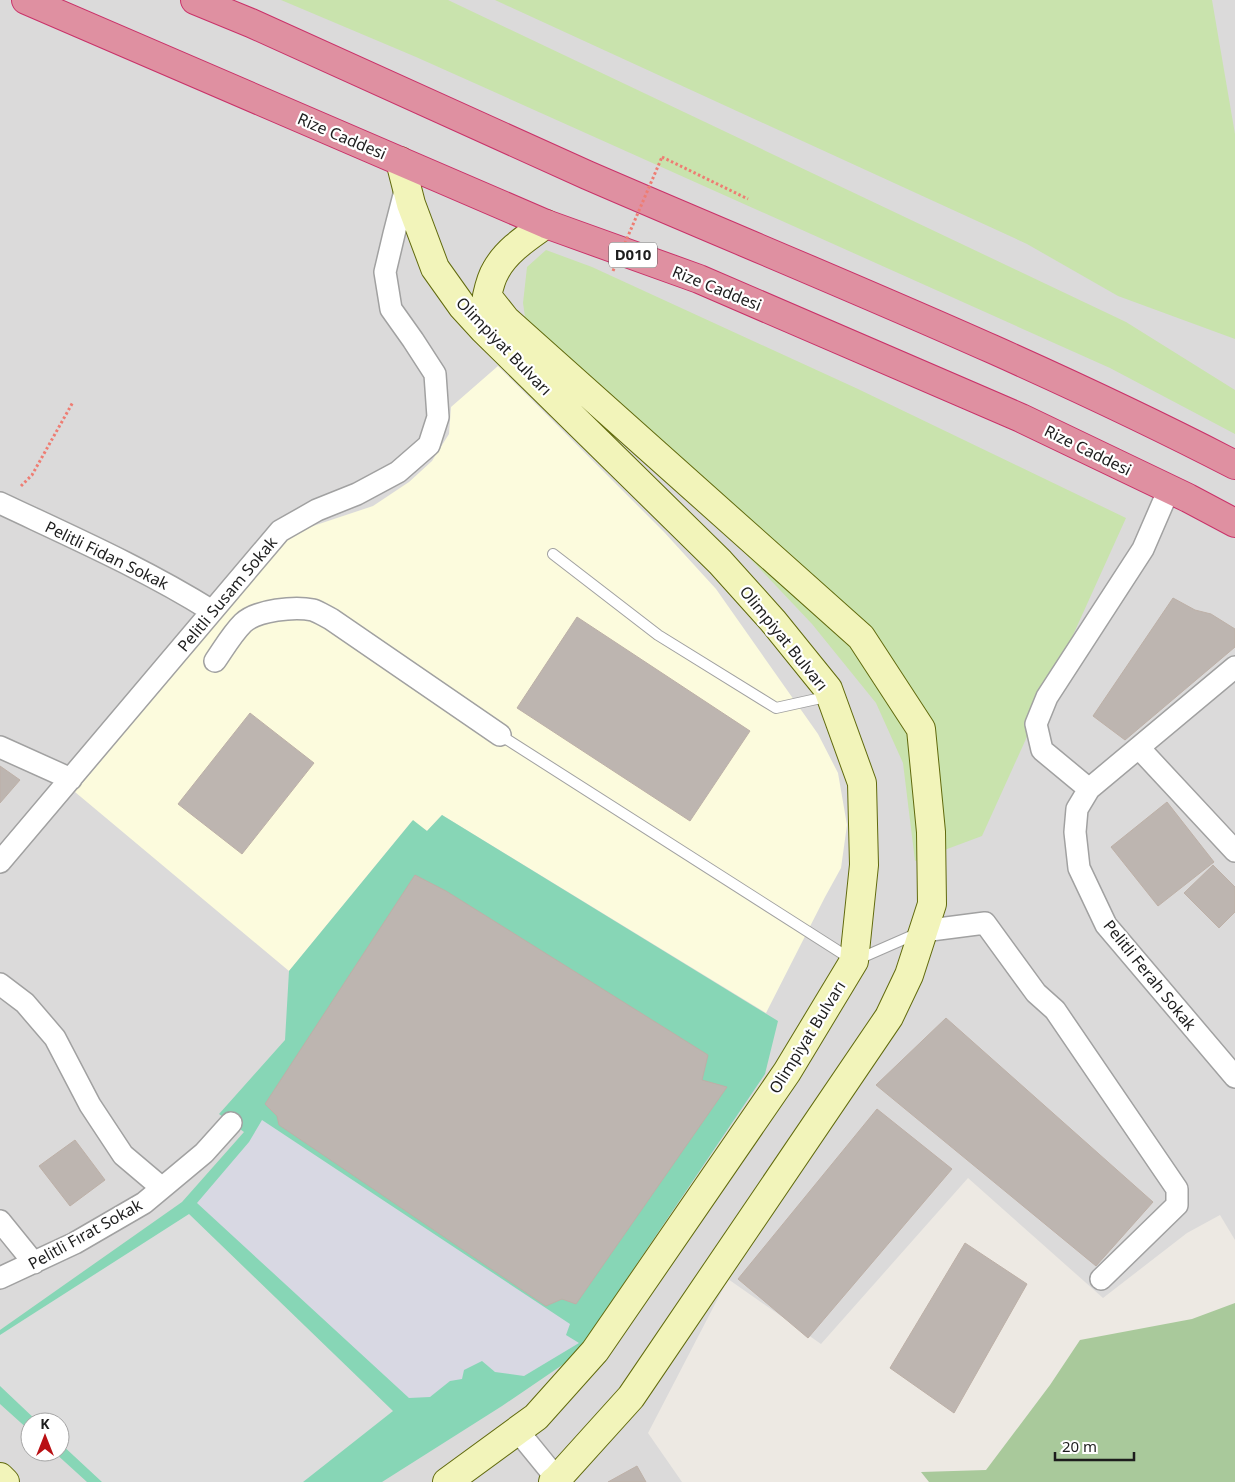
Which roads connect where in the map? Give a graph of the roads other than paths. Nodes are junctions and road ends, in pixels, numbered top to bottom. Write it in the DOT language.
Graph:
graph roads {
  1 [pos="26,0"];
  2 [pos="195,0"];
  3 [pos="400,160"];
  4 [pos="406,187"];
  5 [pos="546,224"];
  6 [pos="1235,465"];
  7 [pos="1170,489"];
  8 [pos="1,506"];
  9 [pos="1235,523"];
  10 [pos="553,554"];
  11 [pos="212,611"];
  12 [pos="215,661"];
  13 [pos="1234,669"];
  14 [pos="830,696"];
  15 [pos="500,735"];
  16 [pos="0,747"];
  17 [pos="1139,748"];
  18 [pos="71,779"];
  19 [pos="1090,789"];
  20 [pos="1235,851"];
  21 [pos="0,862"];
  22 [pos="924,931"];
  23 [pos="854,961"];
  24 [pos="0,984"];
  25 [pos="1235,1077"];
  26 [pos="231,1123"];
  27 [pos="162,1188"];
  28 [pos="0,1221"];
  29 [pos="34,1263"];
  30 [pos="0,1278"];
  31 [pos="1101,1278"];
  32 [pos="518,1430"];
  33 [pos="0,1477"];
  34 [pos="556,1481"];
  35 [pos="5,1482"];
  36 [pos="447,1482"];
  1 -- 3 [label="highway, Rize Caddesi / D010"];
  2 -- 6 [label="highway"];
  3 -- 4 [label="main road, Olimpiyat Bulvarı"];
  3 -- 5 [label="highway, Rize Caddesi / D010"];
  4 -- 11 [label="street, Pelitli Susam Sokak"];
  4 -- 14 [label="main road, Olimpiyat Bulvarı"];
  5 -- 7 [label="highway, Rize Caddesi / D010"];
  5 -- 22 [label="main road, Olimpiyat Bulvarı"];
  7 -- 9 [label="highway, Rize Caddesi / D010"];
  7 -- 19 [label="street"];
  8 -- 11 [label="street, Pelitli Fidan Sokak"];
  10 -- 14 [label="lane"];
  11 -- 18 [label="street, Pelitli Susam Sokak"];
  12 -- 15 [label="street"];
  13 -- 17 [label="street, Pelitli Ferah Sokak"];
  14 -- 23 [label="main road, Olimpiyat Bulvarı"];
  15 -- 23 [label="lane"];
  16 -- 18 [label="street"];
  17 -- 19 [label="street, Pelitli Ferah Sokak"];
  17 -- 20 [label="street"];
  18 -- 21 [label="street, Pelitli Susam Sokak"];
  19 -- 25 [label="street, Pelitli Ferah Sokak"];
  22 -- 23 [label="lane"];
  22 -- 31 [label="street"];
  22 -- 34 [label="main road, Olimpiyat Bulvarı"];
  23 -- 32 [label="main road, Olimpiyat Bulvarı"];
  24 -- 27 [label="street"];
  26 -- 27 [label="street, Pelitli Fırat Sokak"];
  27 -- 29 [label="street, Pelitli Fırat Sokak"];
  28 -- 29 [label="street"];
  29 -- 30 [label="street, Pelitli Fırat Sokak"];
  32 -- 34 [label="street"];
  32 -- 36 [label="main road, Olimpiyat Bulvarı"];
  33 -- 35 [label="main road"];
}
